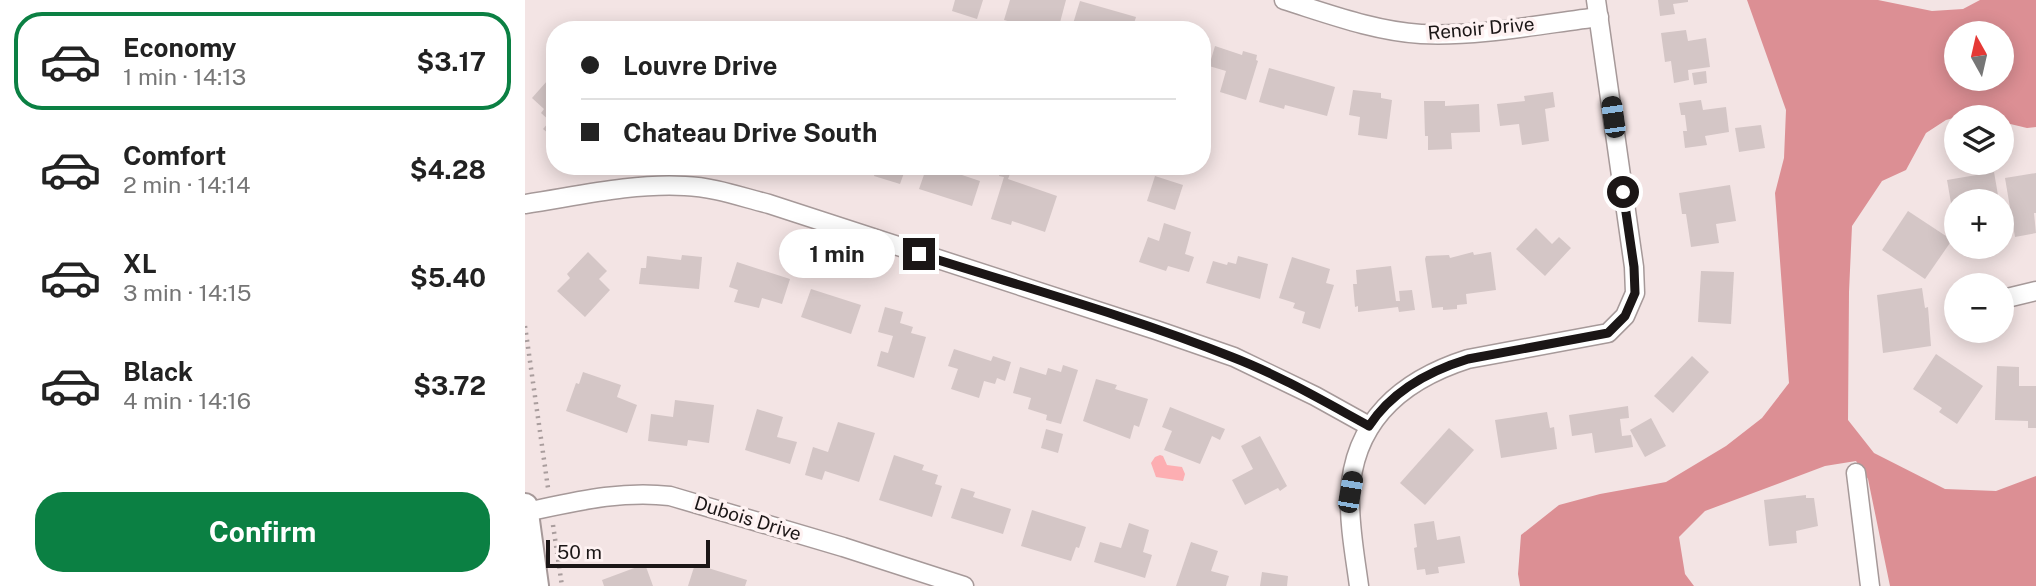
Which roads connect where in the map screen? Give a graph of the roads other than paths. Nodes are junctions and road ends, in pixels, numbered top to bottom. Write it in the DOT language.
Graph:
graph roads {
  1 [pos="1284,0"];
  2 [pos="1597,8"];
  3 [pos="525,204"];
  4 [pos="2036,291"];
  5 [pos="2014,296"];
  6 [pos="1369,426"];
  7 [pos="1856,473"];
  8 [pos="525,506"];
  9 [pos="526,512"];
  10 [pos="536,586"];
  11 [pos="964,586"];
  12 [pos="1359,586"];
  13 [pos="1870,586"];
  1 -- 2 [label="street, Renoir Drive"];
  2 -- 6 [label="street"];
  3 -- 6 [label="street"];
  4 -- 5 [label="street"];
  6 -- 12 [label="street"];
  7 -- 13 [label="street"];
  8 -- 9 [label="main road"];
  9 -- 10 [label="main road"];
  9 -- 11 [label="street, Dubois Drive"];
}
